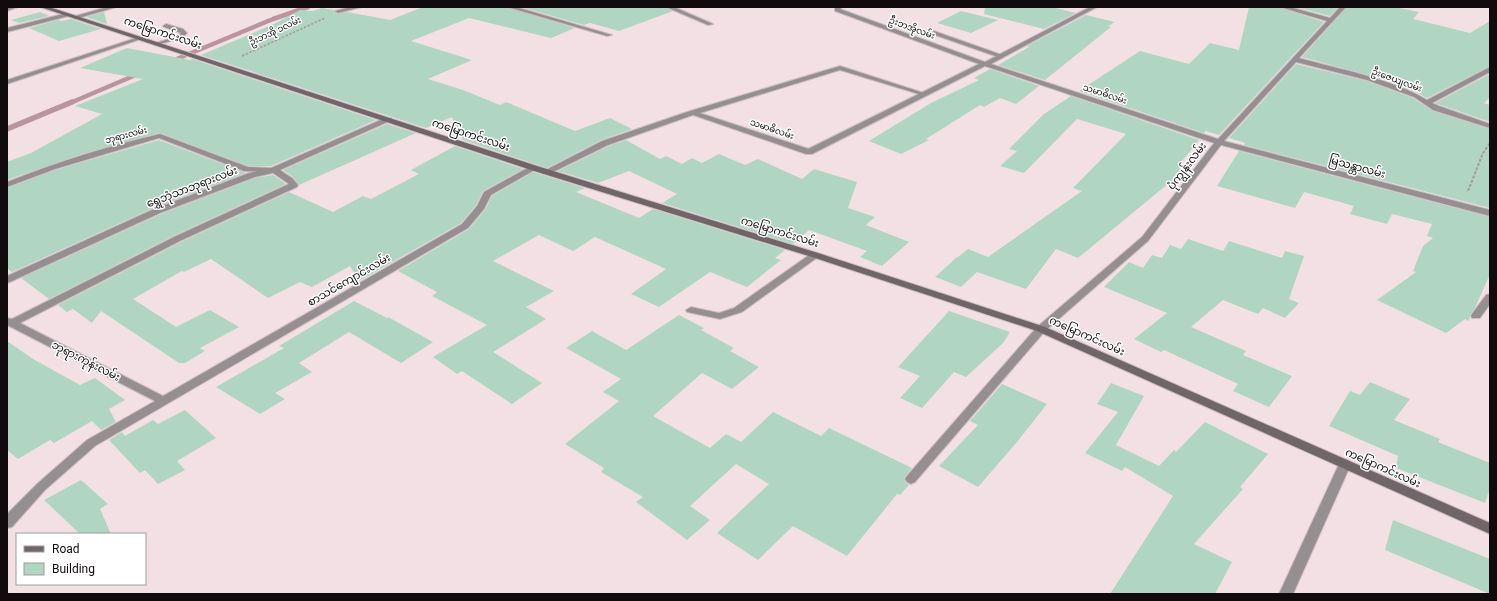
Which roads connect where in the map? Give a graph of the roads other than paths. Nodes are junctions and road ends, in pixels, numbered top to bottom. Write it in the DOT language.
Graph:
graph roads {
  1 [pos="15,7"];
  2 [pos="43,7"];
  3 [pos="114,7"];
  4 [pos="359,7"];
  5 [pos="510,7"];
  6 [pos="668,7"];
  7 [pos="840,7"];
  8 [pos="1094,7"];
  9 [pos="1283,7"];
  10 [pos="1343,7"];
  11 [pos="7,9"];
  12 [pos="338,12"];
  13 [pos="71,16"];
  14 [pos="1332,20"];
  15 [pos="710,24"];
  16 [pos="166,26"];
  17 [pos="7,30"];
  18 [pos="934,33"];
  19 [pos="609,35"];
  20 [pos="141,38"];
  21 [pos="158,44"];
  22 [pos="1000,56"];
  23 [pos="1294,59"];
  24 [pos="985,64"];
  25 [pos="1490,69"];
  26 [pos="7,82"];
  27 [pos="924,94"];
  28 [pos="1428,102"];
  29 [pos="694,113"];
  30 [pos="388,120"];
  31 [pos="1490,126"];
  32 [pos="1219,142"];
  33 [pos="534,168"];
  34 [pos="274,170"];
  35 [pos="546,172"];
  36 [pos="7,185"];
  37 [pos="1490,213"];
  38 [pos="815,255"];
  39 [pos="7,280"];
  40 [pos="1490,297"];
  41 [pos="691,310"];
  42 [pos="1476,316"];
  43 [pos="10,322"];
  44 [pos="1041,329"];
  45 [pos="164,401"];
  46 [pos="1345,464"];
  47 [pos="911,479"];
  48 [pos="7,523"];
  49 [pos="1490,528"];
  50 [pos="1286,594"];
  1 -- 11 [label="street"];
  2 -- 13 [label="main road, ကမြောကင်းလမ်း"];
  3 -- 13 [label="street"];
  4 -- 12 [label="street"];
  5 -- 19 [label="street"];
  6 -- 15 [label="street"];
  7 -- 24 [label="street, ဦးဘအိုလမ်း"];
  8 -- 22 [label="street, သမာဓိလမ်း"];
  9 -- 14 [label="street"];
  10 -- 14 [label="street, ပုံကျွန်းလမ်း"];
  13 -- 17 [label="street"];
  13 -- 20 [label="main road, ကမြောကင်းလမ်း"];
  14 -- 23 [label="street, ပုံကျွန်းလမ်း"];
  16 -- 21 [label="street"];
  18 -- 22 [label="street"];
  20 -- 21 [label="main road, ကမြောကင်းလမ်း"];
  20 -- 26 [label="street"];
  21 -- 30 [label="main road, ကမြောကင်းလမ်း"];
  22 -- 24 [label="street, သမာဓိလမ်း"];
  23 -- 28 [label="street, ဦးဇေယျလမ်း"];
  23 -- 32 [label="street, ပုံကျွန်းလမ်း"];
  24 -- 27 [label="street, သမာဓိလမ်း"];
  24 -- 32 [label="street, သမာဓိလမ်း"];
  25 -- 28 [label="street"];
  27 -- 29 [label="street"];
  27 -- 29 [label="street, သမာဓိလမ်း"];
  28 -- 31 [label="street, ဦးဇေယျလမ်း"];
  29 -- 35 [label="street"];
  30 -- 33 [label="main road, ကမြောကင်းလမ်း"];
  30 -- 34 [label="street, ရွှေဘုံသာဘုရားလမ်း"];
  32 -- 37 [label="street, မြသန္တာလမ်း"];
  32 -- 44 [label="street, ပုံကျွန်းလမ်း"];
  33 -- 35 [label="main road, ကမြောကင်းလမ်း"];
  33 -- 45 [label="street, စာသင်ကျောင်းလမ်း"];
  34 -- 36 [label="street, ဘုရားလမ်း"];
  34 -- 39 [label="street, ရွှေဘုံသာဘုရားလမ်း"];
  34 -- 43 [label="street"];
  35 -- 38 [label="main road, ကမြောကင်းလမ်း"];
  38 -- 41 [label="street"];
  38 -- 44 [label="main road, ကမြောကင်းလမ်း"];
  40 -- 42 [label="street"];
  43 -- 45 [label="street, ဘုရားကုန်းလမ်း"];
  44 -- 46 [label="main road, ကမြောကင်းလမ်း"];
  44 -- 47 [label="street, ပုံကျွန်းလမ်း"];
  45 -- 48 [label="street, စာသင်ကျောင်းလမ်း"];
  46 -- 49 [label="main road, ကမြောကင်းလမ်း"];
  46 -- 50 [label="street"];
}
